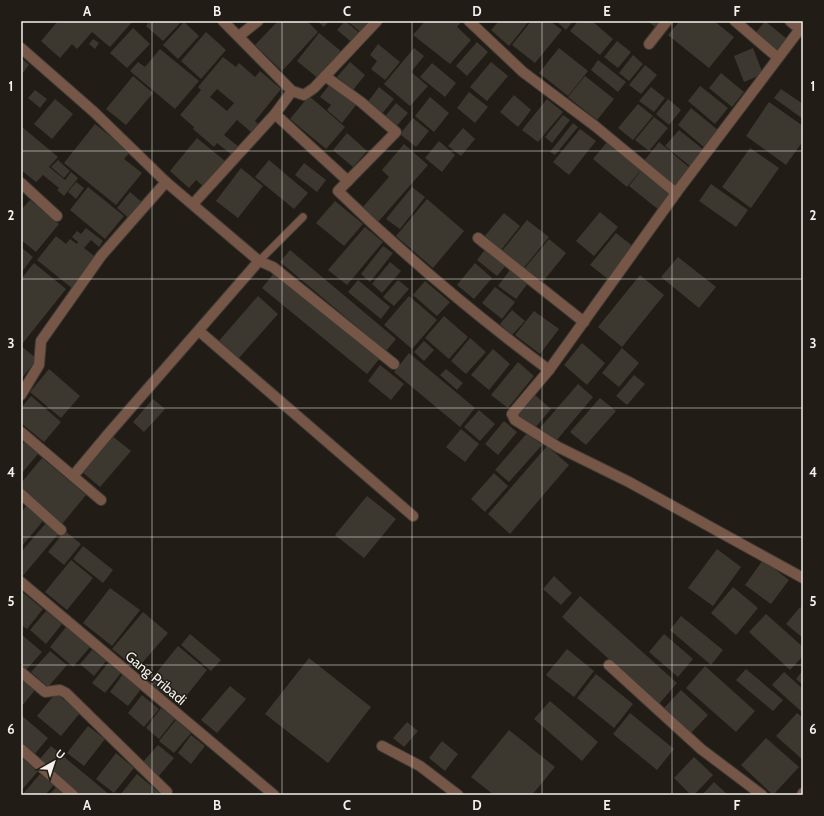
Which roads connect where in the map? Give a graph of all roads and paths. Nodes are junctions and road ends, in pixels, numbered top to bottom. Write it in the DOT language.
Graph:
graph roads {
  1 [pos="223,21"];
  2 [pos="258,21"];
  3 [pos="377,21"];
  4 [pos="469,21"];
  5 [pos="667,21"];
  6 [pos="735,21"];
  7 [pos="790,21"];
  8 [pos="801,27"];
  9 [pos="239,36"];
  10 [pos="649,44"];
  11 [pos="21,48"];
  12 [pos="777,57"];
  13 [pos="325,76"];
  14 [pos="292,91"];
  15 [pos="275,114"];
  16 [pos="348,181"];
  17 [pos="166,182"];
  18 [pos="21,183"];
  19 [pos="676,193"];
  20 [pos="193,204"];
  21 [pos="57,216"];
  22 [pos="304,217"];
  23 [pos="478,238"];
  24 [pos="260,261"];
  25 [pos="584,322"];
  26 [pos="199,331"];
  27 [pos="394,364"];
  28 [pos="549,370"];
  29 [pos="21,395"];
  30 [pos="21,432"];
  31 [pos="73,476"];
  32 [pos="21,494"];
  33 [pos="101,500"];
  34 [pos="413,516"];
  35 [pos="61,530"];
  36 [pos="803,578"];
  37 [pos="21,582"];
  38 [pos="609,665"];
  39 [pos="21,672"];
  40 [pos="382,746"];
  41 [pos="21,749"];
  42 [pos="167,792"];
  43 [pos="73,795"];
  44 [pos="274,795"];
  45 [pos="458,795"];
  46 [pos="762,795"];
  1 -- 9 [label="street"];
  2 -- 9 [label="street"];
  3 -- 13 [label="street"];
  4 -- 19 [label="street"];
  5 -- 10 [label="street"];
  6 -- 12 [label="street"];
  7 -- 8 [label="street"];
  8 -- 12 [label="street"];
  9 -- 14 [label="street"];
  11 -- 17 [label="street"];
  12 -- 19 [label="street"];
  13 -- 14 [label="street"];
  13 -- 16 [label="street"];
  14 -- 15 [label="street"];
  15 -- 16 [label="street"];
  15 -- 20 [label="street"];
  16 -- 28 [label="street"];
  17 -- 20 [label="street"];
  17 -- 29 [label="street"];
  18 -- 21 [label="street"];
  19 -- 25 [label="street"];
  20 -- 24 [label="street"];
  22 -- 24 [label="lane"];
  23 -- 25 [label="street"];
  24 -- 26 [label="street"];
  24 -- 27 [label="street"];
  25 -- 28 [label="street"];
  26 -- 31 [label="street"];
  26 -- 34 [label="street"];
  28 -- 36 [label="street"];
  30 -- 31 [label="street"];
  31 -- 33 [label="street"];
  32 -- 35 [label="street"];
  37 -- 44 [label="street, Gang Pribadi"];
  38 -- 46 [label="street"];
  39 -- 42 [label="street"];
  40 -- 45 [label="street"];
  41 -- 43 [label="street"];
}
